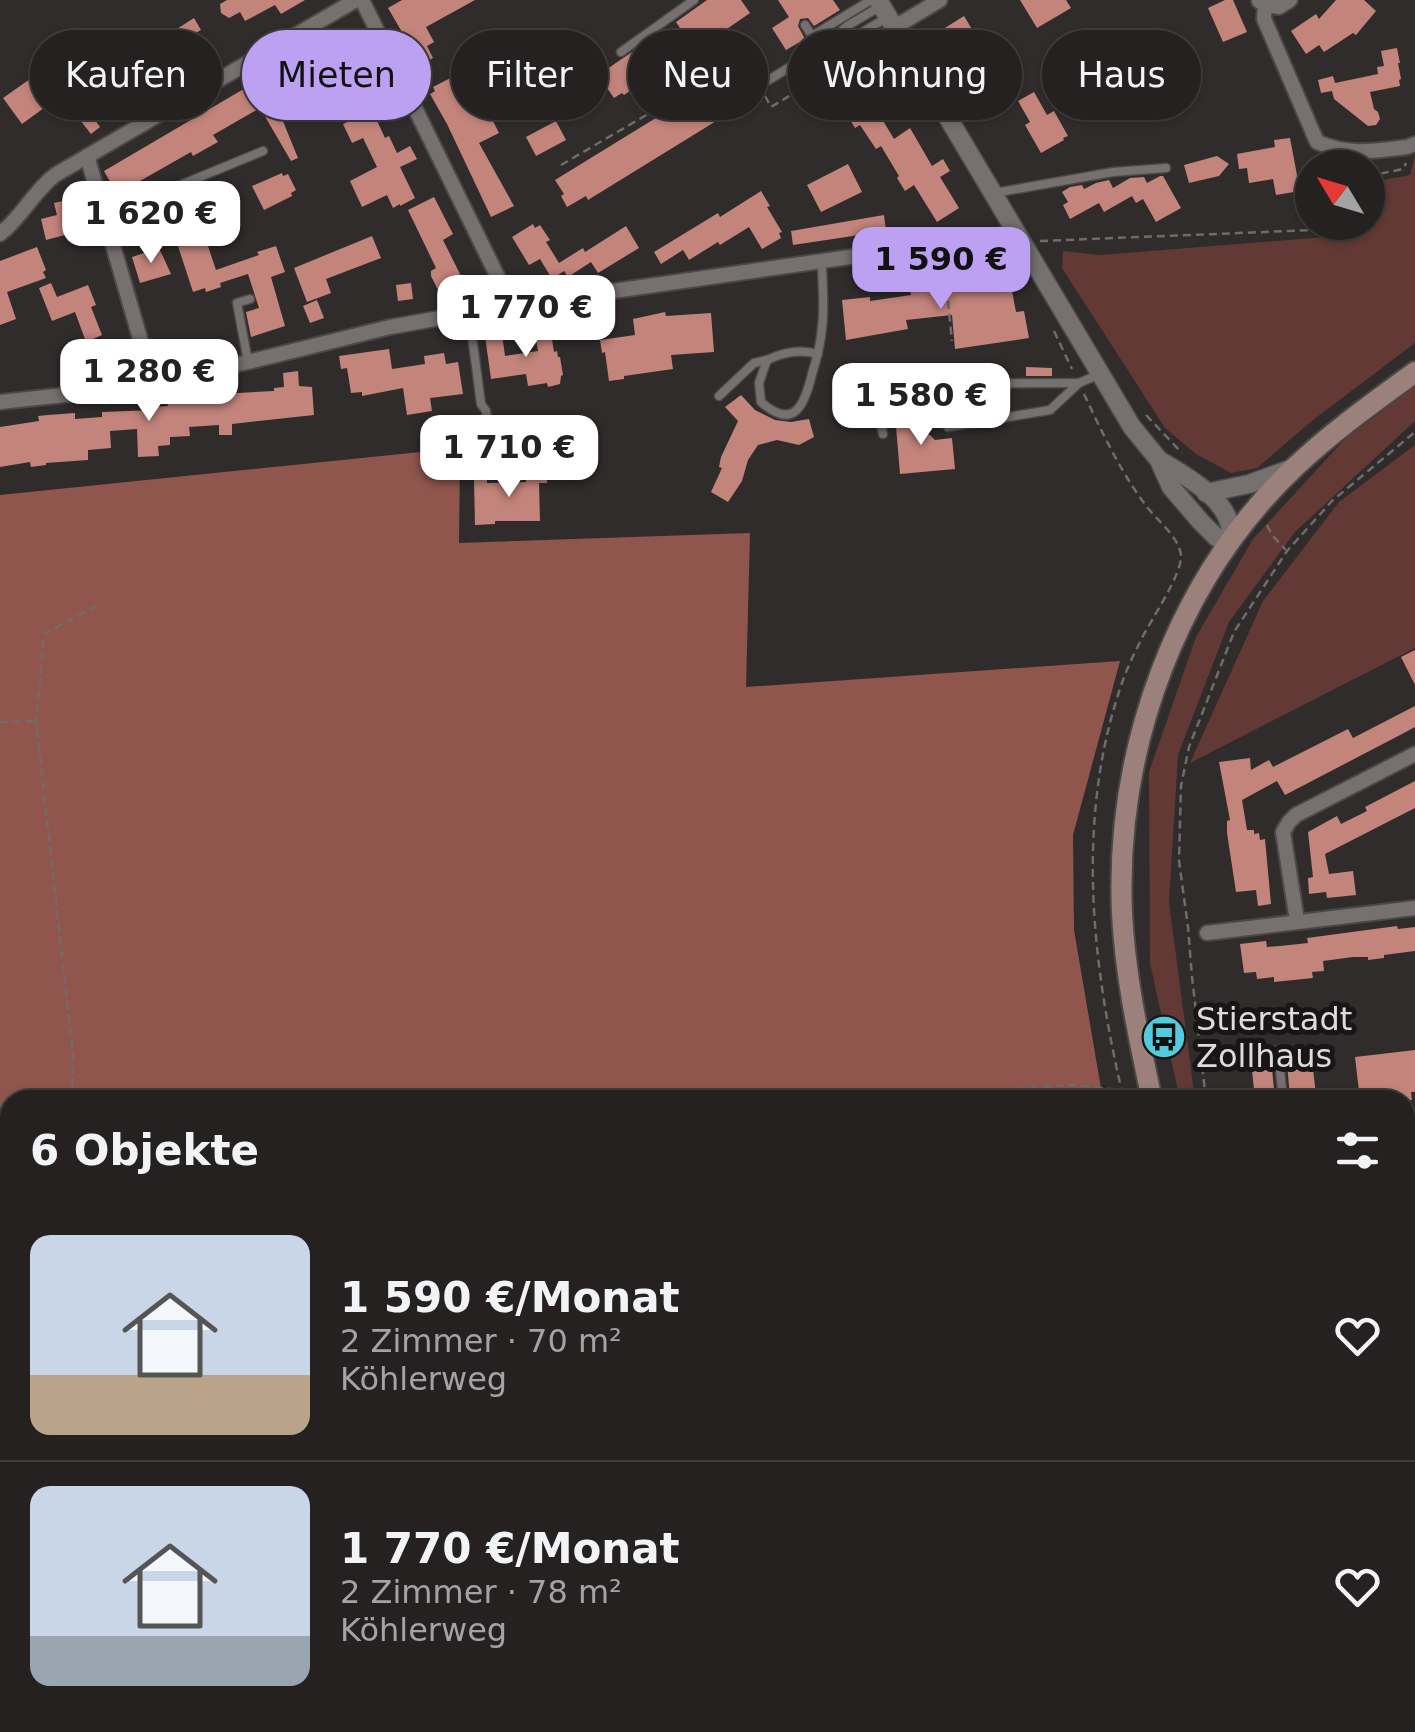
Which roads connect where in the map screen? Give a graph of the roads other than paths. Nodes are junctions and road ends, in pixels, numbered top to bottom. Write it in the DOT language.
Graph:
graph roads {
  1 [pos="359,0"];
  2 [pos="694,0"];
  3 [pos="940,0"];
  4 [pos="1290,0"];
  5 [pos="1262,2"];
  6 [pos="886,15"];
  7 [pos="805,25"];
  8 [pos="865,30"];
  9 [pos="621,52"];
  10 [pos="768,82"];
  11 [pos="1411,146"];
  12 [pos="264,151"];
  13 [pos="87,156"];
  14 [pos="1166,168"];
  15 [pos="994,192"];
  16 [pos="103,217"];
  17 [pos="1017,233"];
  18 [pos="0,234"];
  19 [pos="822,262"];
  20 [pos="250,300"];
  21 [pos="512,306"];
  22 [pos="470,313"];
  23 [pos="818,354"];
  24 [pos="768,360"];
  25 [pos="248,362"];
  26 [pos="1415,372"];
  27 [pos="1100,374"];
  28 [pos="153,383"];
  29 [pos="1079,383"];
  30 [pos="719,396"];
  31 [pos="0,402"];
  32 [pos="948,427"];
  33 [pos="883,434"];
  34 [pos="491,460"];
  35 [pos="1158,460"];
  36 [pos="1293,468"];
  37 [pos="1206,493"];
  38 [pos="1230,543"];
  39 [pos="1415,754"];
  40 [pos="1415,908"];
  41 [pos="1297,922"];
  42 [pos="1206,933"];
  43 [pos="1278,1050"];
  44 [pos="1150,1090"];
  45 [pos="1282,1090"];
  1 -- 13 [label="street"];
  1 -- 21 [label="street"];
  2 -- 9 [label="lane"];
  3 -- 6 [label="street"];
  4 -- 5 [label="street"];
  5 -- 11 [label="street"];
  6 -- 7 [label="lane"];
  6 -- 8 [label="lane"];
  6 -- 10 [label="lane"];
  6 -- 15 [label="street"];
  12 -- 16 [label="lane"];
  13 -- 16 [label="street"];
  13 -- 18 [label="street"];
  14 -- 15 [label="lane"];
  15 -- 17 [label="street"];
  16 -- 28 [label="street"];
  17 -- 19 [label="street"];
  17 -- 27 [label="street"];
  19 -- 21 [label="street"];
  19 -- 23 [label="lane"];
  20 -- 25 [label="lane"];
  21 -- 22 [label="street"];
  22 -- 25 [label="street"];
  22 -- 34 [label="lane"];
  23 -- 24 [label="lane"];
  23 -- 24 [label="lane"];
  24 -- 30 [label="lane"];
  25 -- 28 [label="street"];
  26 -- 36 [label="main road"];
  27 -- 29 [label="lane"];
  27 -- 35 [label="street"];
  28 -- 31 [label="street"];
  29 -- 32 [label="lane"];
  29 -- 33 [label="lane"];
  35 -- 37 [label="street"];
  35 -- 38 [label="street"];
  36 -- 37 [label="street"];
  36 -- 38 [label="main road"];
  37 -- 38 [label="street"];
  38 -- 44 [label="main road"];
  39 -- 41 [label="street"];
  40 -- 41 [label="street"];
  41 -- 42 [label="street"];
  43 -- 45 [label="lane"];
}
